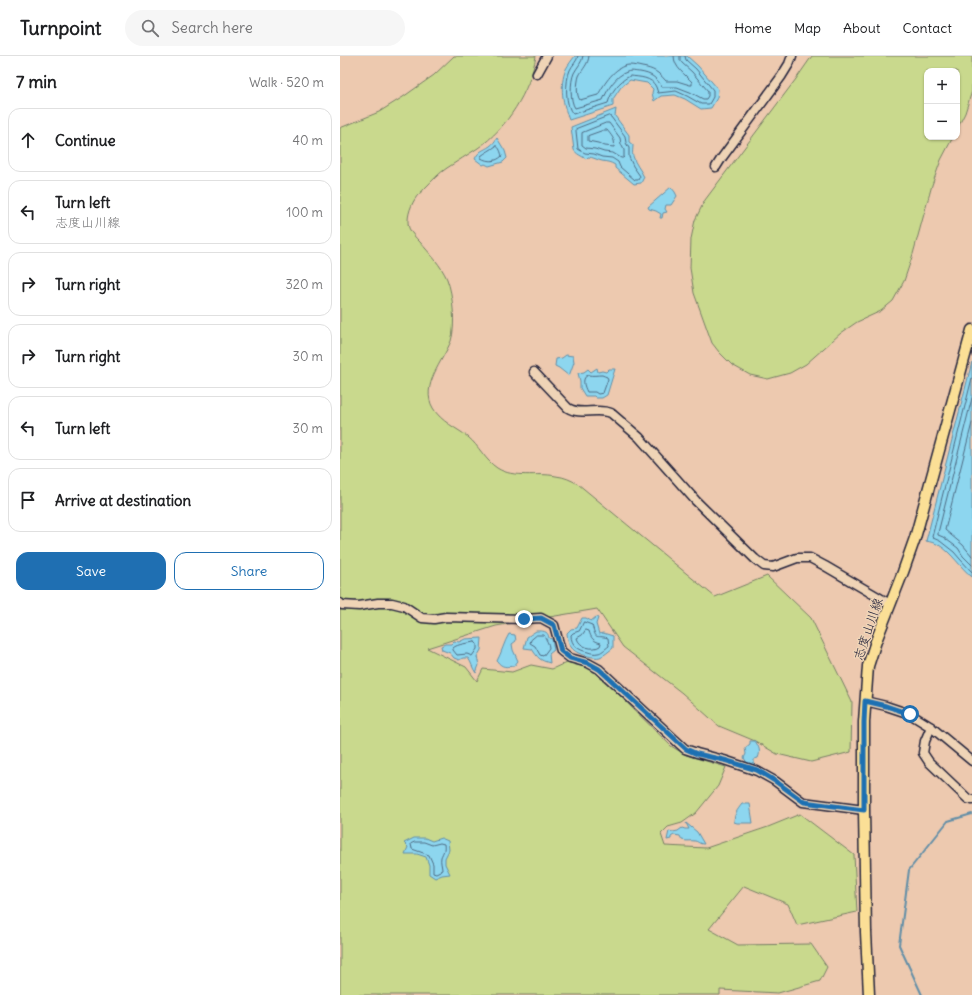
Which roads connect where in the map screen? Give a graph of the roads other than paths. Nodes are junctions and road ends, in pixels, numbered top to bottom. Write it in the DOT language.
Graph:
graph roads {
  1 [pos="547,56"];
  2 [pos="792,56"];
  3 [pos="536,74"];
  4 [pos="716,167"];
  5 [pos="972,330"];
  6 [pos="534,372"];
  7 [pos="340,603"];
  8 [pos="890,604"];
  9 [pos="865,701"];
  10 [pos="931,727"];
  11 [pos="972,762"];
  12 [pos="972,800"];
  13 [pos="864,810"];
  14 [pos="869,995"];
  1 -- 3 [label="street"];
  2 -- 4 [label="street"];
  5 -- 8 [label="main road, 志度山川線"];
  6 -- 8 [label="street"];
  7 -- 13 [label="street"];
  8 -- 9 [label="main road, 志度山川線"];
  9 -- 10 [label="street"];
  9 -- 13 [label="main road, 志度山川線"];
  10 -- 11 [label="street"];
  10 -- 12 [label="street"];
  13 -- 14 [label="main road, 志度山川線"];
}
